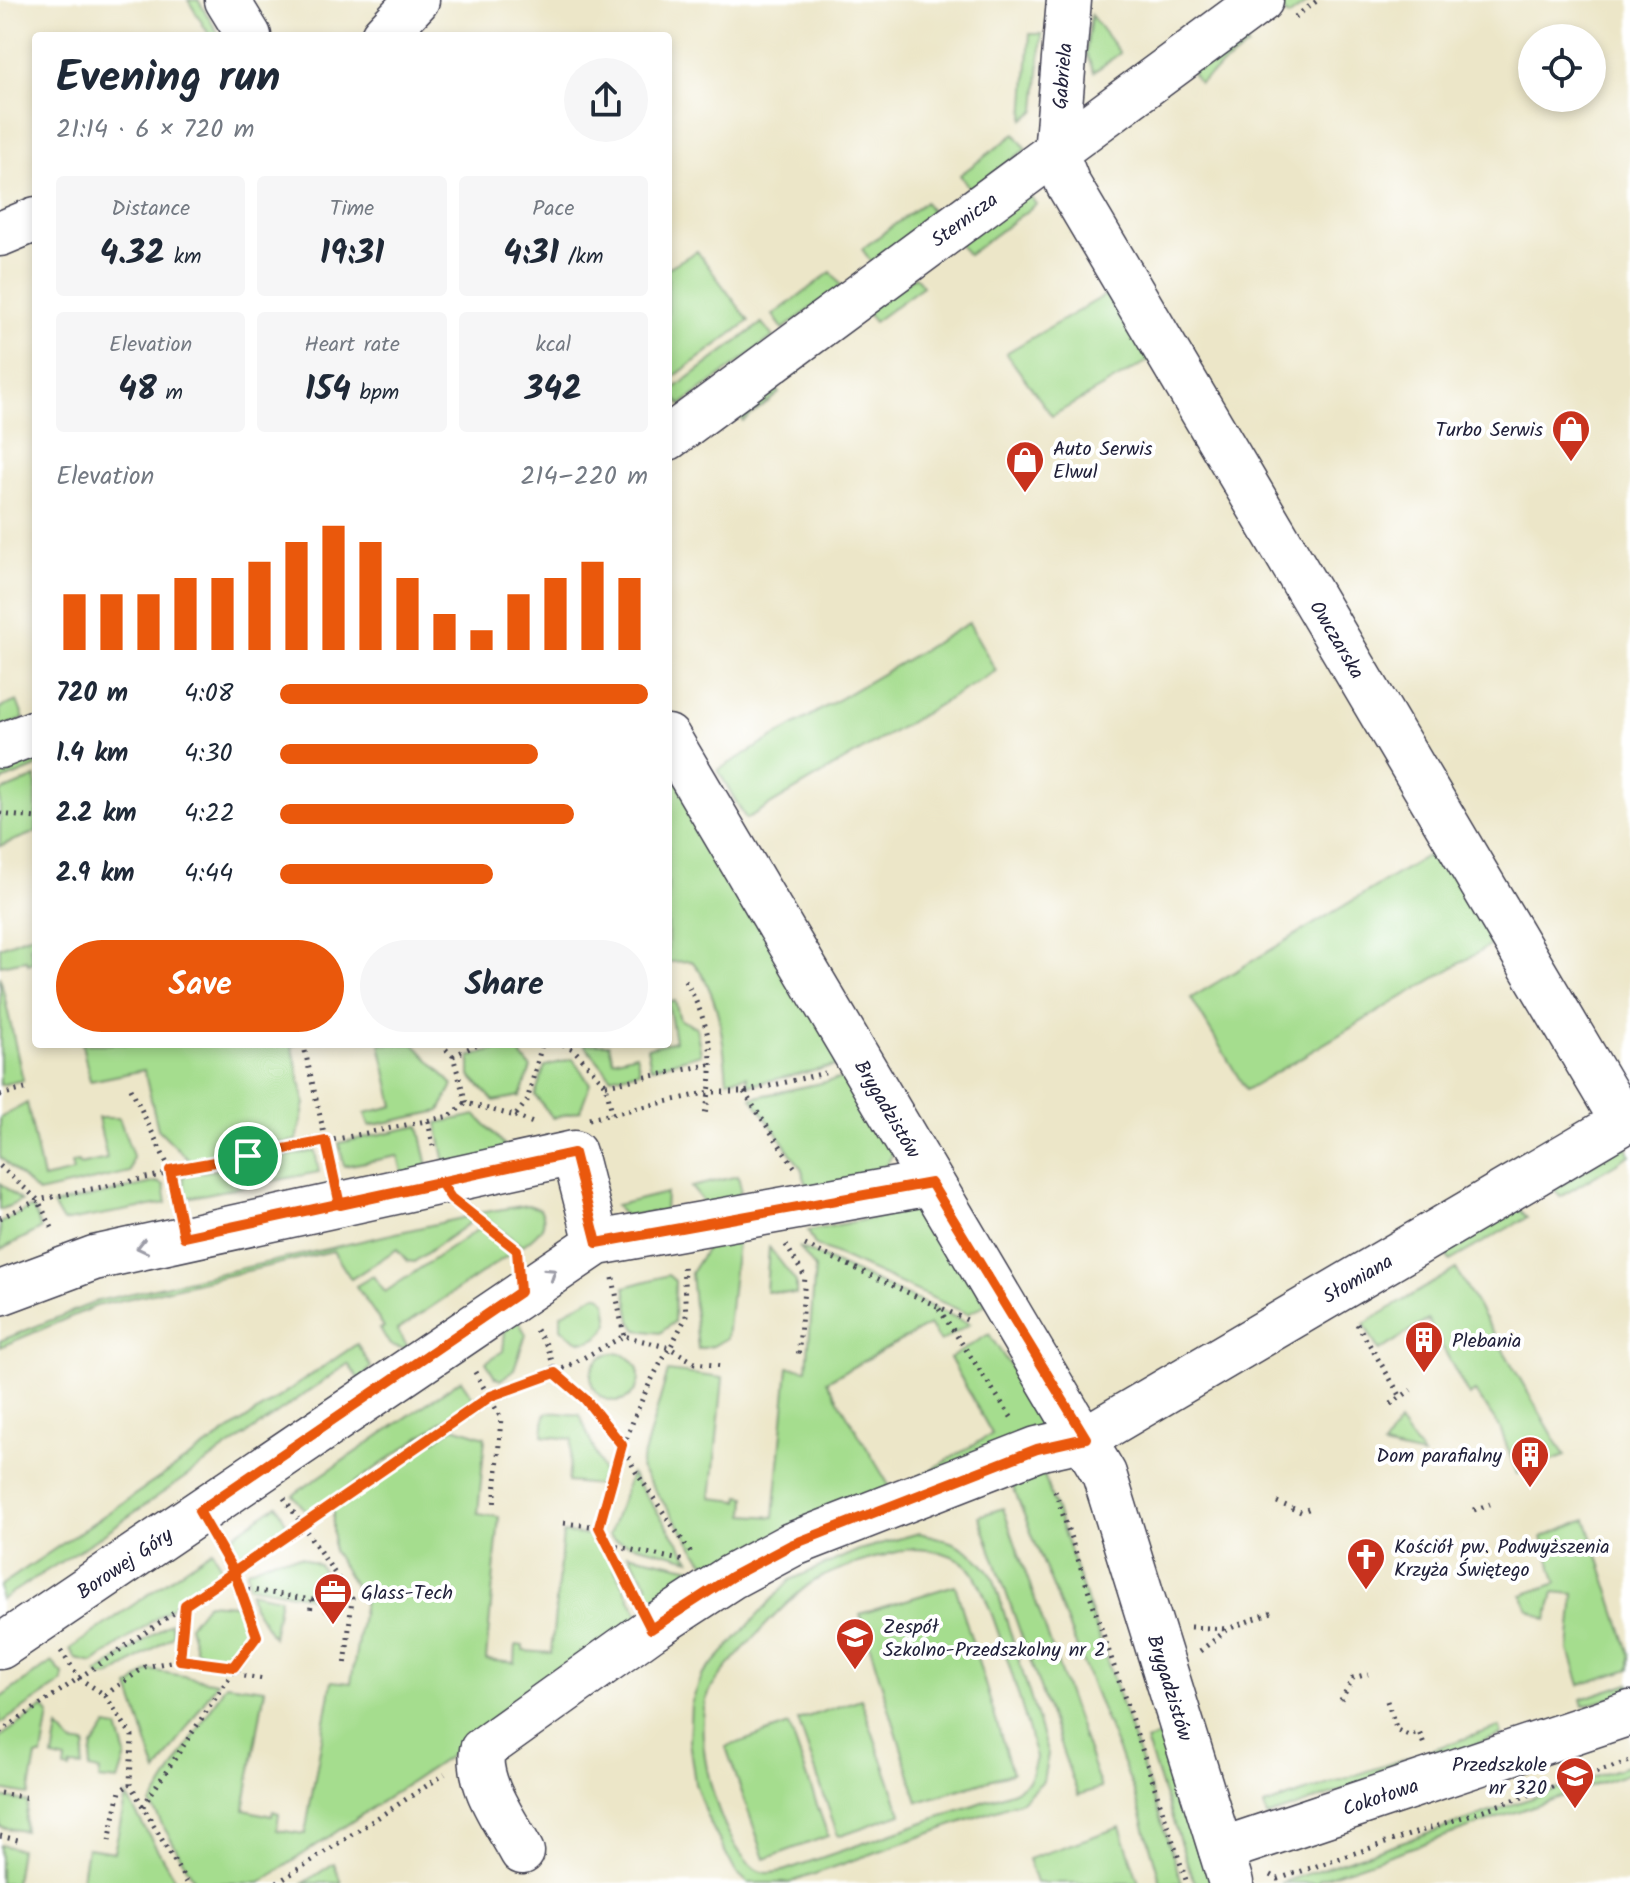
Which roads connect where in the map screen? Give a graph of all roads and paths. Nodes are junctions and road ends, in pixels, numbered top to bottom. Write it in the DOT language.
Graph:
graph roads {
  1 [pos="227,0"];
  2 [pos="417,0"];
  3 [pos="1069,0"];
  4 [pos="1261,0"];
  5 [pos="247,32"];
  6 [pos="387,32"];
  7 [pos="1056,153"];
  8 [pos="32,221"];
  9 [pos="0,234"];
  10 [pos="672,435"];
  11 [pos="32,734"];
  12 [pos="672,744"];
  13 [pos="0,746"];
  14 [pos="0,814"];
  15 [pos="32,818"];
  16 [pos="685,980"];
  17 [pos="444,1048"];
  18 [pos="470,1048"];
  19 [pos="541,1048"];
  20 [pos="571,1048"];
  21 [pos="305,1051"];
  22 [pos="453,1056"];
  23 [pos="713,1064"];
  24 [pos="864,1065"];
  25 [pos="606,1085"];
  26 [pos="131,1088"];
  27 [pos="25,1089"];
  28 [pos="710,1092"];
  29 [pos="744,1092"];
  30 [pos="0,1095"];
  31 [pos="466,1103"];
  32 [pos="612,1113"];
  33 [pos="705,1114"];
  34 [pos="515,1116"];
  35 [pos="1627,1120"];
  36 [pos="428,1121"];
  37 [pos="538,1125"];
  38 [pos="574,1138"];
  39 [pos="326,1141"];
  40 [pos="0,1166"];
  41 [pos="170,1170"];
  42 [pos="799,1176"];
  43 [pos="441,1183"];
  44 [pos="931,1183"];
  45 [pos="38,1200"];
  46 [pos="340,1205"];
  47 [pos="763,1212"];
  48 [pos="0,1218"];
  49 [pos="184,1237"];
  50 [pos="801,1242"];
  51 [pos="597,1243"];
  52 [pos="693,1252"];
  53 [pos="683,1260"];
  54 [pos="669,1263"];
  55 [pos="67,1267"];
  56 [pos="627,1273"];
  57 [pos="520,1292"];
  58 [pos="0,1293"];
  59 [pos="938,1307"];
  60 [pos="972,1322"];
  61 [pos="1357,1324"];
  62 [pos="624,1336"];
  63 [pos="453,1337"];
  64 [pos="670,1348"];
  65 [pos="798,1359"];
  66 [pos="723,1366"];
  67 [pos="555,1373"];
  68 [pos="1411,1390"];
  69 [pos="491,1396"];
  70 [pos="1401,1397"];
  71 [pos="1391,1404"];
  72 [pos="1023,1429"];
  73 [pos="1086,1438"];
  74 [pos="622,1445"];
  75 [pos="262,1468"];
  76 [pos="1055,1491"];
  77 [pos="1277,1502"];
  78 [pos="1490,1504"];
  79 [pos="494,1508"];
  80 [pos="1311,1508"];
  81 [pos="1474,1510"];
  82 [pos="199,1511"];
  83 [pos="564,1523"];
  84 [pos="301,1524"];
  85 [pos="599,1527"];
  86 [pos="609,1545"];
  87 [pos="234,1572"];
  88 [pos="239,1588"];
  89 [pos="185,1605"];
  90 [pos="310,1612"];
  91 [pos="1272,1612"];
  92 [pos="39,1621"];
  93 [pos="651,1629"];
  94 [pos="1182,1629"];
  95 [pos="1228,1629"];
  96 [pos="0,1647"];
  97 [pos="1190,1655"];
  98 [pos="180,1660"];
  99 [pos="234,1667"];
  100 [pos="345,1667"];
  101 [pos="1368,1674"];
  102 [pos="80,1679"];
  103 [pos="264,1679"];
  104 [pos="105,1695"];
  105 [pos="1341,1700"];
  106 [pos="1387,1701"];
  107 [pos="1630,1713"];
  108 [pos="0,1732"];
  109 [pos="1424,1746"];
  110 [pos="482,1750"];
  111 [pos="1630,1761"];
  112 [pos="130,1784"];
  113 [pos="0,1793"];
  114 [pos="29,1798"];
  115 [pos="143,1806"];
  116 [pos="0,1836"];
  117 [pos="22,1841"];
  118 [pos="109,1841"];
  119 [pos="522,1852"];
  120 [pos="1240,1869"];
  121 [pos="187,1883"];
  122 [pos="277,1883"];
  123 [pos="1187,1883"];
  1 -- 5 [label="street"];
  2 -- 6 [label="street"];
  3 -- 7 [label="street, Gabriela"];
  4 -- 7 [label="street, Sternicza"];
  7 -- 10 [label="street, Sternicza"];
  7 -- 35 [label="street, Owczarska"];
  8 -- 9 [label="street"];
  11 -- 13 [label="street"];
  12 -- 24 [label="street, Brygadzistów"];
  14 -- 15 [label="path"];
  16 -- 23 [label="path"];
  17 -- 22 [label="path"];
  18 -- 22 [label="path"];
  19 -- 34 [label="path"];
  20 -- 25 [label="path"];
  21 -- 39 [label="path"];
  22 -- 31 [label="path"];
  23 -- 25 [label="path"];
  23 -- 28 [label="path"];
  24 -- 29 [label="path"];
  24 -- 44 [label="street, Brygadzistów"];
  25 -- 32 [label="path"];
  26 -- 41 [label="path"];
  27 -- 30 [label="path"];
  28 -- 29 [label="path"];
  28 -- 32 [label="path"];
  28 -- 33 [label="path"];
  29 -- 42 [label="path"];
  31 -- 34 [label="path"];
  31 -- 36 [label="path"];
  32 -- 38 [label="path"];
  34 -- 37 [label="path"];
  35 -- 73 [label="street, Słomiana"];
  36 -- 39 [label="path"];
  36 -- 43 [label="path"];
  38 -- 43 [label="street"];
  38 -- 51 [label="street"];
  39 -- 41 [label="path"];
  39 -- 46 [label="path"];
  40 -- 45 [label="path"];
  41 -- 45 [label="path"];
  41 -- 49 [label="path"];
  43 -- 46 [label="street"];
  43 -- 57 [label="path"];
  44 -- 47 [label="street"];
  44 -- 73 [label="street, Brygadzistów"];
  45 -- 48 [label="path"];
  45 -- 55 [label="path"];
  46 -- 49 [label="street"];
  47 -- 51 [label="street"];
  47 -- 65 [label="path"];
  49 -- 55 [label="street, one-way"];
  50 -- 59 [label="path"];
  57 -- 51 [label="street, Borowej Góry, one-way"];
  52 -- 53 [label="path"];
  53 -- 54 [label="path"];
  53 -- 64 [label="path"];
  55 -- 58 [label="street"];
  56 -- 62 [label="path"];
  57 -- 63 [label="street, Borowej Góry"];
  57 -- 67 [label="path"];
  59 -- 60 [label="path"];
  59 -- 72 [label="path"];
  61 -- 70 [label="path"];
  62 -- 64 [label="path"];
  62 -- 67 [label="path"];
  63 -- 69 [label="path"];
  63 -- 75 [label="street, Borowej Góry"];
  64 -- 66 [label="path"];
  64 -- 74 [label="path"];
  67 -- 69 [label="path"];
  67 -- 74 [label="path"];
  68 -- 70 [label="path"];
  69 -- 79 [label="path"];
  69 -- 84 [label="path"];
  70 -- 71 [label="path"];
  73 -- 93 [label="street, Słomiana"];
  73 -- 120 [label="street, Brygadzistów"];
  74 -- 85 [label="path"];
  74 -- 86 [label="path"];
  75 -- 82 [label="street, Borowej Góry"];
  75 -- 84 [label="path"];
  76 -- 123 [label="path"];
  77 -- 80 [label="path"];
  78 -- 81 [label="path"];
  82 -- 87 [label="path"];
  82 -- 92 [label="street, Borowej Góry"];
  83 -- 85 [label="path"];
  84 -- 87 [label="path"];
  84 -- 100 [label="path"];
  85 -- 86 [label="path"];
  86 -- 93 [label="path"];
  87 -- 88 [label="path"];
  87 -- 89 [label="path"];
  88 -- 90 [label="path"];
  88 -- 99 [label="path"];
  89 -- 98 [label="path"];
  89 -- 102 [label="path"];
  91 -- 95 [label="path"];
  92 -- 96 [label="street, Borowej Góry"];
  92 -- 102 [label="path"];
  93 -- 110 [label="street, Słomiana"];
  94 -- 95 [label="path"];
  95 -- 97 [label="path"];
  98 -- 99 [label="path"];
  98 -- 104 [label="path"];
  99 -- 103 [label="path"];
  99 -- 115 [label="path"];
  101 -- 105 [label="path"];
  102 -- 104 [label="path"];
  102 -- 108 [label="path"];
  104 -- 112 [label="path"];
  106 -- 109 [label="path"];
  107 -- 120 [label="street, Cokołowa"];
  110 -- 119 [label="street"];
  110 -- 122 [label="path"];
  111 -- 120 [label="path"];
  112 -- 115 [label="path"];
  112 -- 118 [label="path"];
  113 -- 114 [label="path"];
  115 -- 121 [label="path"];
  116 -- 117 [label="path"];
}
